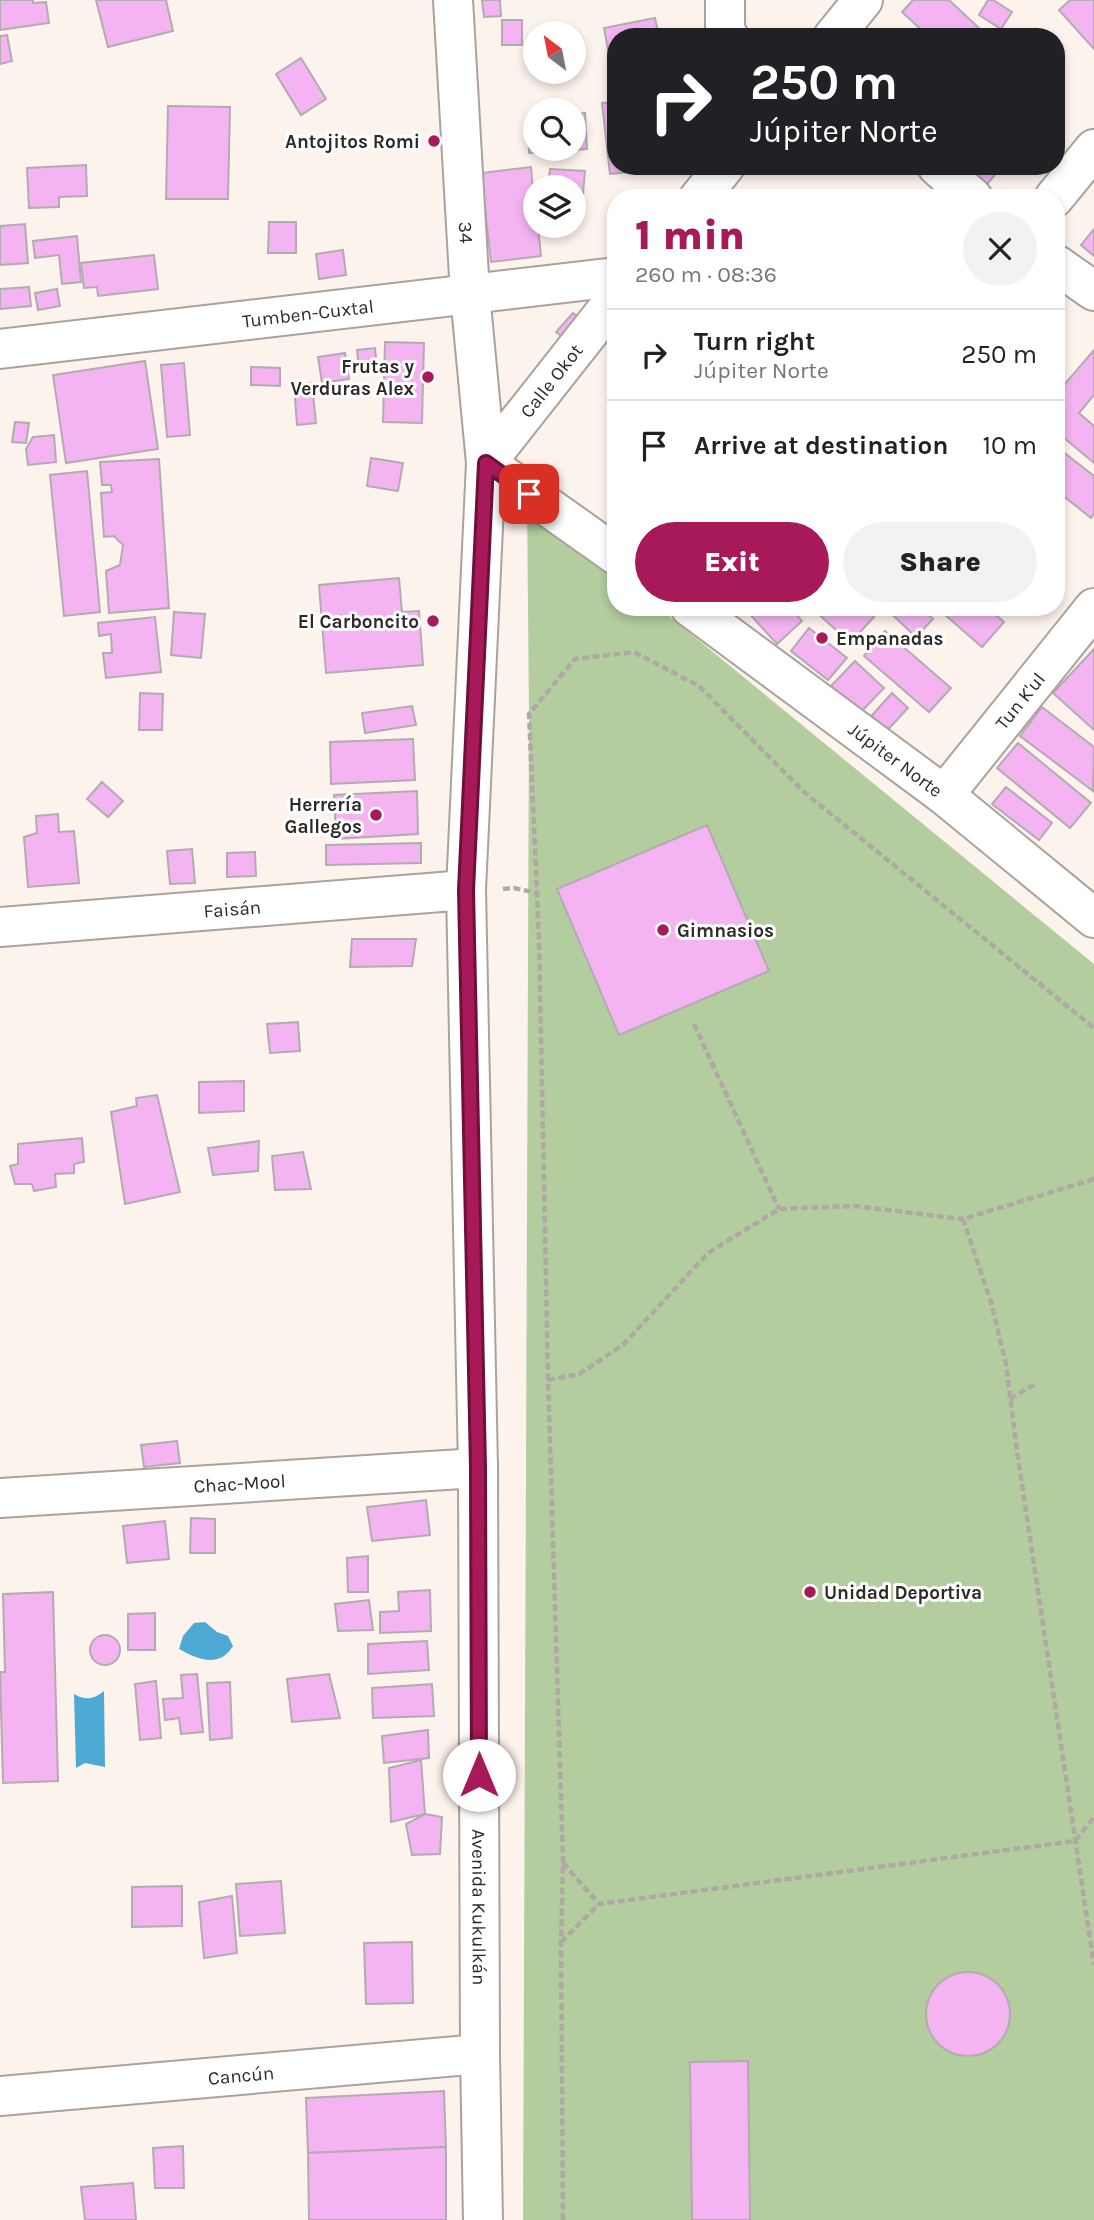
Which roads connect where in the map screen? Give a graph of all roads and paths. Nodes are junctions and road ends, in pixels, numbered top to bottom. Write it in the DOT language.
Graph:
graph roads {
  1 [pos="453,0"];
  2 [pos="725,0"];
  3 [pos="863,0"];
  4 [pos="725,28"];
  5 [pos="840,28"];
  6 [pos="1094,149"];
  7 [pos="717,175"];
  8 [pos="947,175"];
  9 [pos="706,189"];
  10 [pos="963,189"];
  11 [pos="1061,189"];
  12 [pos="1065,271"];
  13 [pos="607,278"];
  14 [pos="1094,291"];
  15 [pos="470,293"];
  16 [pos="607,309"];
  17 [pos="0,349"];
  18 [pos="486,463"];
  19 [pos="607,549"];
  20 [pos="1094,608"];
  21 [pos="713,616"];
  22 [pos="944,795"];
  23 [pos="466,890"];
  24 [pos="1094,918"];
  25 [pos="0,927"];
  26 [pos="694,1024"];
  27 [pos="1094,1028"];
  28 [pos="1094,1179"];
  29 [pos="779,1209"];
  30 [pos="962,1219"];
  31 [pos="548,1380"];
  32 [pos="1035,1384"];
  33 [pos="1010,1399"];
  34 [pos="478,1468"];
  35 [pos="0,1498"];
  36 [pos="1094,1817"];
  37 [pos="1075,1841"];
  38 [pos="563,1862"];
  39 [pos="599,1904"];
  40 [pos="561,1942"];
  41 [pos="1094,1965"];
  42 [pos="480,2054"];
  43 [pos="0,2096"];
  44 [pos="483,2220"];
  45 [pos="563,2220"];
  1 -- 15 [label="street, 34"];
  2 -- 4 [label="street"];
  3 -- 5 [label="street"];
  6 -- 11 [label="street"];
  7 -- 9 [label="street"];
  8 -- 10 [label="street"];
  12 -- 14 [label="street"];
  13 -- 15 [label="street, Tumben-Cuxtal"];
  15 -- 17 [label="street, Tumben-Cuxtal"];
  15 -- 18 [label="street, 34"];
  16 -- 18 [label="street, Calle Okot"];
  18 -- 19 [label="street"];
  18 -- 23 [label="street, Avenida Kukulkán"];
  20 -- 22 [label="street, Tun K'ul"];
  21 -- 22 [label="street, Júpiter Norte"];
  22 -- 24 [label="street, Júpiter Norte"];
  23 -- 25 [label="street, Faisán"];
  23 -- 34 [label="street, Avenida Kukulkán"];
  26 -- 29 [label="path"];
  27 -- 31 [label="path"];
  28 -- 30 [label="path"];
  29 -- 30 [label="path"];
  29 -- 31 [label="path"];
  30 -- 33 [label="path"];
  31 -- 38 [label="path"];
  32 -- 33 [label="path"];
  33 -- 37 [label="path"];
  34 -- 35 [label="street, Chac-Mool"];
  34 -- 42 [label="street, Avenida Kukulkán"];
  36 -- 37 [label="path"];
  37 -- 39 [label="path"];
  37 -- 41 [label="path"];
  38 -- 39 [label="path"];
  38 -- 40 [label="path"];
  39 -- 40 [label="path"];
  40 -- 45 [label="path"];
  42 -- 43 [label="street, Cancún"];
  42 -- 44 [label="street, Avenida Kukulkán"];
}
